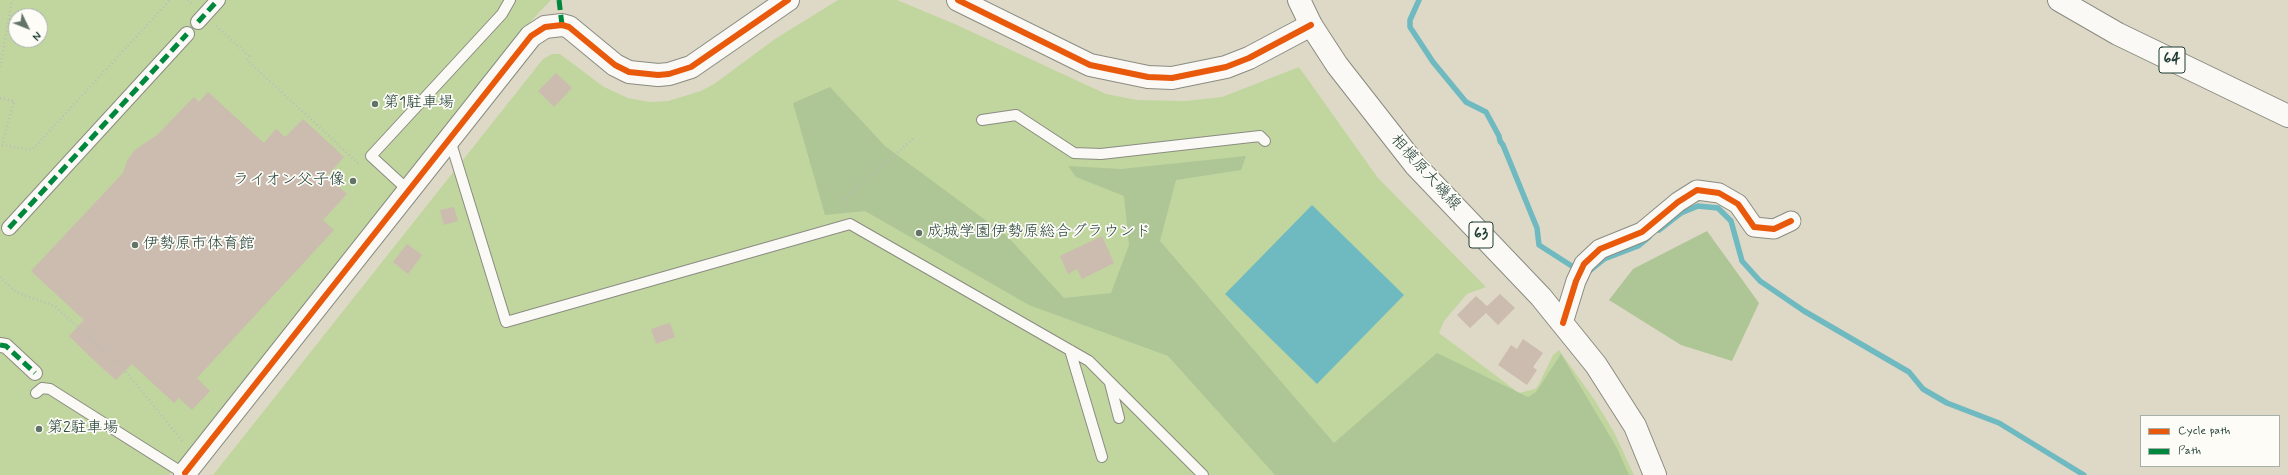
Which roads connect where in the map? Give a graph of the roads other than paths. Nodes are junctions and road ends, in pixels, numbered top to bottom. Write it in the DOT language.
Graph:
graph roads {
  1 [pos="218,0"];
  2 [pos="510,0"];
  3 [pos="788,0"];
  4 [pos="1299,0"];
  5 [pos="2059,0"];
  6 [pos="964,1"];
  7 [pos="201,18"];
  8 [pos="1311,25"];
  9 [pos="187,34"];
  10 [pos="2288,116"];
  11 [pos="982,120"];
  12 [pos="450,140"];
  13 [pos="1265,141"];
  14 [pos="408,191"];
  15 [pos="1791,221"];
  16 [pos="9,228"];
  17 [pos="1563,323"];
  18 [pos="0,345"];
  19 [pos="1070,350"];
  20 [pos="35,373"];
  21 [pos="1110,382"];
  22 [pos="36,393"];
  23 [pos="1119,418"];
  24 [pos="1102,457"];
  25 [pos="189,469"];
  26 [pos="1203,475"];
  27 [pos="1655,475"];
  1 -- 7 [label="street"];
  2 -- 14 [label="lane"];
  3 -- 12 [label="street"];
  4 -- 8 [label="street, 相模原大磯線 / 63"];
  5 -- 10 [label="street, 64"];
  6 -- 8 [label="street"];
  8 -- 17 [label="street, 相模原大磯線 / 63"];
  9 -- 16 [label="street"];
  11 -- 13 [label="lane"];
  12 -- 14 [label="street"];
  12 -- 19 [label="lane"];
  14 -- 25 [label="street"];
  15 -- 17 [label="street"];
  17 -- 27 [label="street, 相模原大磯線 / 63"];
  18 -- 20 [label="street"];
  19 -- 21 [label="lane"];
  19 -- 24 [label="lane"];
  21 -- 23 [label="lane"];
  21 -- 26 [label="lane"];
  22 -- 25 [label="lane"];
}
